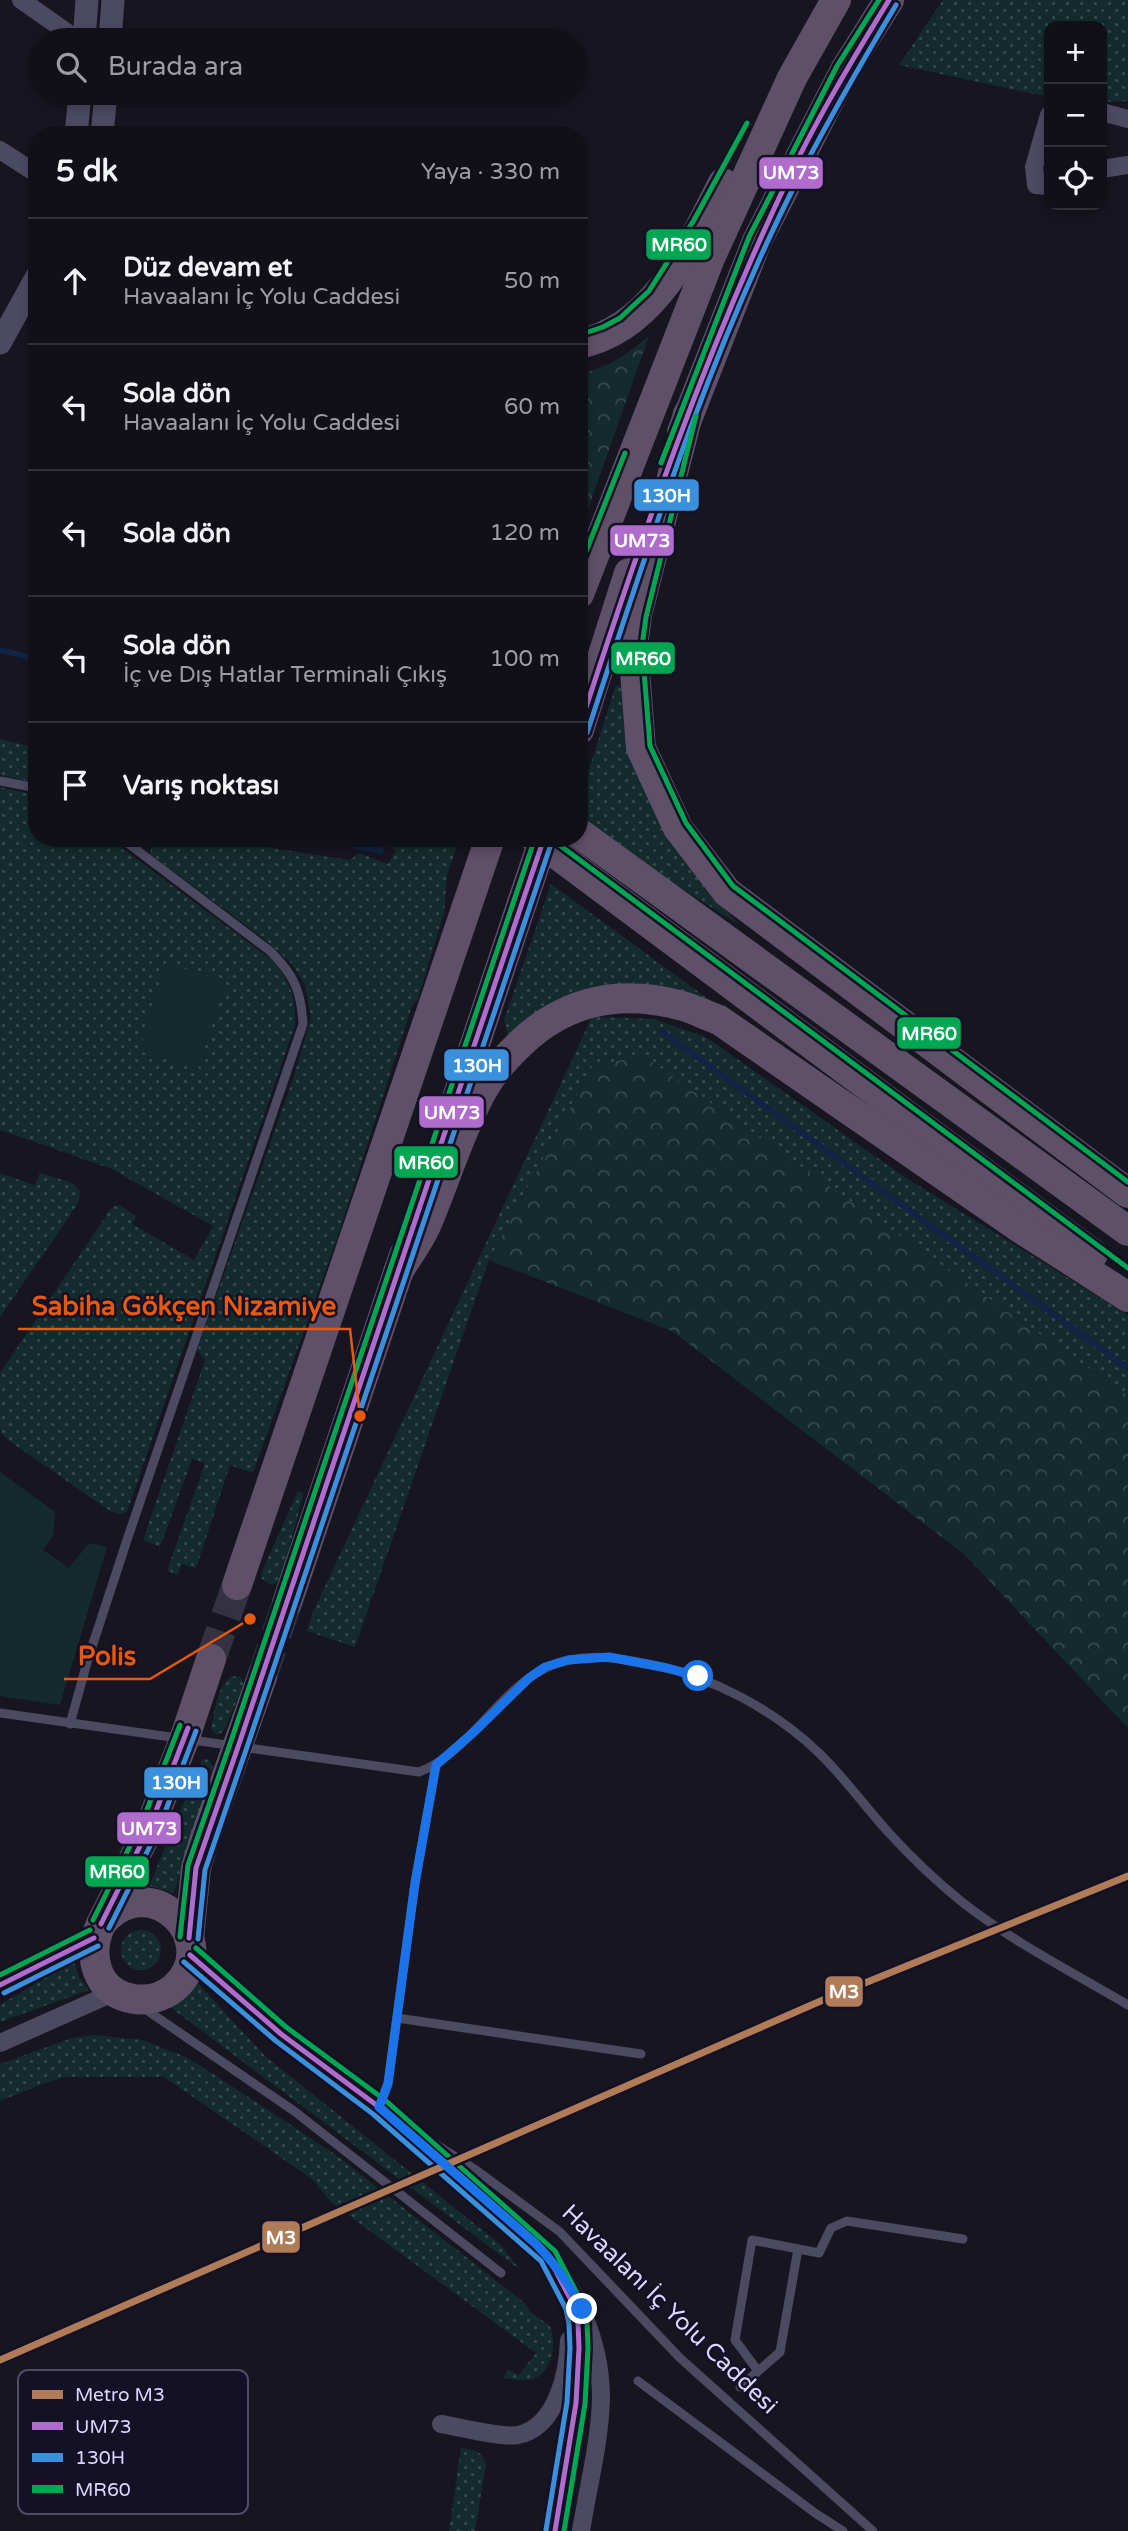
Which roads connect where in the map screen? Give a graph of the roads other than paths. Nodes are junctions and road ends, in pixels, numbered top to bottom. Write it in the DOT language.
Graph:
graph roads {
  1 [pos="21,0"];
  2 [pos="87,0"];
  3 [pos="113,0"];
  4 [pos="836,0"];
  5 [pos="890,0"];
  6 [pos="61,28"];
  7 [pos="85,28"];
  8 [pos="111,28"];
  9 [pos="792,78"];
  10 [pos="79,105"];
  11 [pos="105,105"];
  12 [pos="1107,113"];
  13 [pos="1128,119"];
  14 [pos="77,126"];
  15 [pos="103,126"];
  16 [pos="1044,132"];
  17 [pos="0,150"];
  18 [pos="1128,165"];
  19 [pos="28,168"];
  20 [pos="1107,168"];
  21 [pos="1044,187"];
  22 [pos="28,288"];
  23 [pos="28,313"];
  24 [pos="7,316"];
  25 [pos="588,341"];
  26 [pos="0,342"];
  27 [pos="688,414"];
  28 [pos="588,571"];
  29 [pos="588,702"];
  30 [pos="0,781"];
  31 [pos="28,786"];
  32 [pos="588,840"];
  33 [pos="133,847"];
  34 [pos="487,847"];
  35 [pos="541,847"];
  36 [pos="547,847"];
  37 [pos="1128,1194"];
  38 [pos="1128,1231"];
  39 [pos="398,1272"];
  40 [pos="1128,1279"];
  41 [pos="1128,1297"];
  42 [pos="237,1585"];
  43 [pos="287,1603"];
  44 [pos="211,1659"];
  45 [pos="262,1677"];
  46 [pos="0,1713"];
  47 [pos="71,1724"];
  48 [pos="184,1740"];
  49 [pos="238,1747"];
  50 [pos="436,1765"];
  51 [pos="97,1931"];
  52 [pos="190,1947"];
  53 [pos="0,1985"];
  54 [pos="122,1995"];
  55 [pos="1128,2006"];
  56 [pos="397,2018"];
  57 [pos="0,2043"];
  58 [pos="640,2054"];
  59 [pos="379,2107"];
  60 [pos="963,2239"];
  61 [pos="798,2249"];
  62 [pos="548,2256"];
  63 [pos="501,2273"];
  64 [pos="758,2371"];
  65 [pos="638,2381"];
  66 [pos="740,2387"];
  67 [pos="442,2424"];
  68 [pos="555,2531"];
  69 [pos="581,2531"];
  70 [pos="843,2531"];
  71 [pos="873,2531"];
  1 -- 6 [label="street"];
  2 -- 7 [label="street"];
  3 -- 8 [label="street"];
  4 -- 9 [label="highway"];
  5 -- 27 [label="highway"];
  9 -- 25 [label="highway"];
  9 -- 28 [label="highway"];
  10 -- 14 [label="street"];
  11 -- 15 [label="street"];
  12 -- 13 [label="street"];
  16 -- 21 [label="street"];
  17 -- 19 [label="street"];
  18 -- 20 [label="street"];
  22 -- 24 [label="street"];
  23 -- 24 [label="street"];
  24 -- 26 [label="street"];
  27 -- 29 [label="highway"];
  27 -- 37 [label="highway"];
  30 -- 31 [label="lane"];
  32 -- 38 [label="highway"];
  33 -- 47 [label="lane"];
  34 -- 42 [label="highway"];
  35 -- 39 [label="highway, bridge"];
  36 -- 40 [label="highway"];
  39 -- 41 [label="highway"];
  39 -- 43 [label="highway"];
  44 -- 48 [label="highway"];
  45 -- 49 [label="highway"];
  46 -- 47 [label="lane"];
  47 -- 48 [label="lane"];
  48 -- 49 [label="lane"];
  48 -- 51 [label="highway"];
  49 -- 50 [label="lane"];
  49 -- 52 [label="highway"];
  50 -- 55 [label="lane"];
  50 -- 56 [label="lane"];
  51 -- 52 [label="highway"];
  51 -- 53 [label="street"];
  51 -- 54 [label="highway"];
  52 -- 54 [label="highway"];
  52 -- 59 [label="street, Havaalanı İç Yolu Caddesi"];
  54 -- 57 [label="street"];
  54 -- 63 [label="lane"];
  56 -- 58 [label="lane"];
  56 -- 59 [label="lane"];
  59 -- 62 [label="street"];
  59 -- 71 [label="lane, Havaalanı İç Yolu Caddesi"];
  60 -- 61 [label="lane"];
  61 -- 64 [label="lane"];
  61 -- 64 [label="lane"];
  62 -- 67 [label="street"];
  62 -- 68 [label="street"];
  62 -- 69 [label="street"];
  64 -- 66 [label="lane"];
  65 -- 70 [label="lane"];
}
